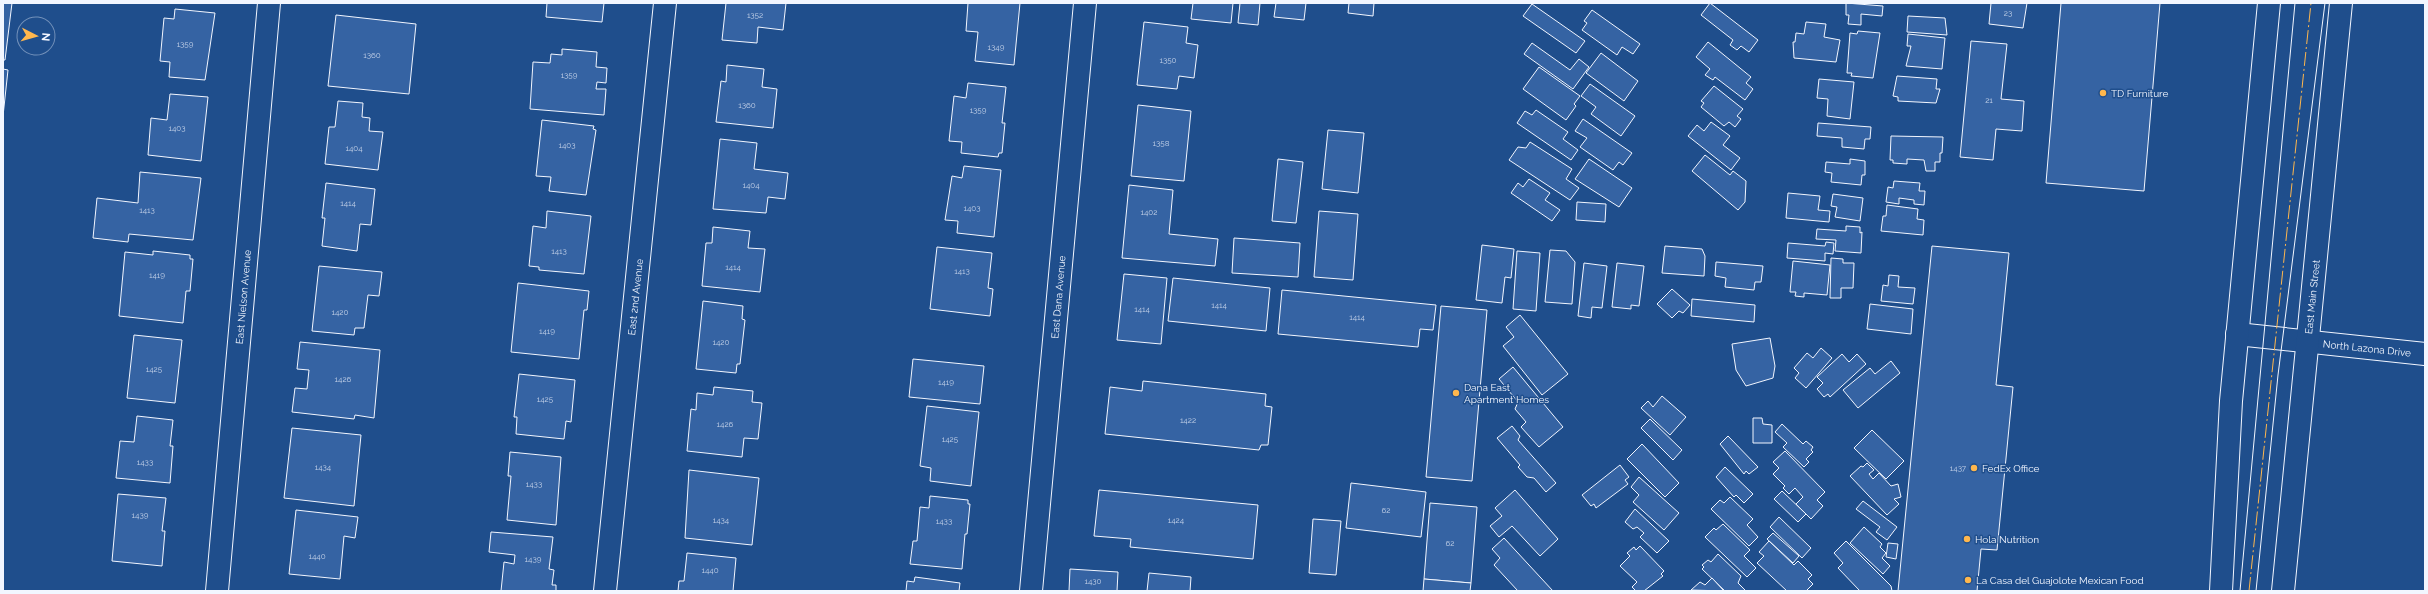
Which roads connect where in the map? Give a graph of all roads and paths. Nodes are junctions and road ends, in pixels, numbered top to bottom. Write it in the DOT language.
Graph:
graph roads {
  1 [pos="269,3"];
  2 [pos="665,3"];
  3 [pos="1085,3"];
  4 [pos="2270,3"];
  5 [pos="2341,3"];
  6 [pos="2237,334"];
  7 [pos="2307,342"];
  8 [pos="2425,354"];
  9 [pos="217,591"];
  10 [pos="605,591"];
  11 [pos="1031,591"];
  12 [pos="2221,591"];
  13 [pos="2283,591"];
  1 -- 9 [label="street, East Nielson Avenue"];
  2 -- 10 [label="street, East 2nd Avenue"];
  3 -- 11 [label="street, East Dana Avenue"];
  4 -- 6 [label="street"];
  5 -- 7 [label="street, East Main Street"];
  6 -- 7 [label="street, North Lazona Drive"];
  6 -- 12 [label="street"];
  7 -- 8 [label="street, North Lazona Drive"];
  7 -- 13 [label="street, East Main Street"];
}
